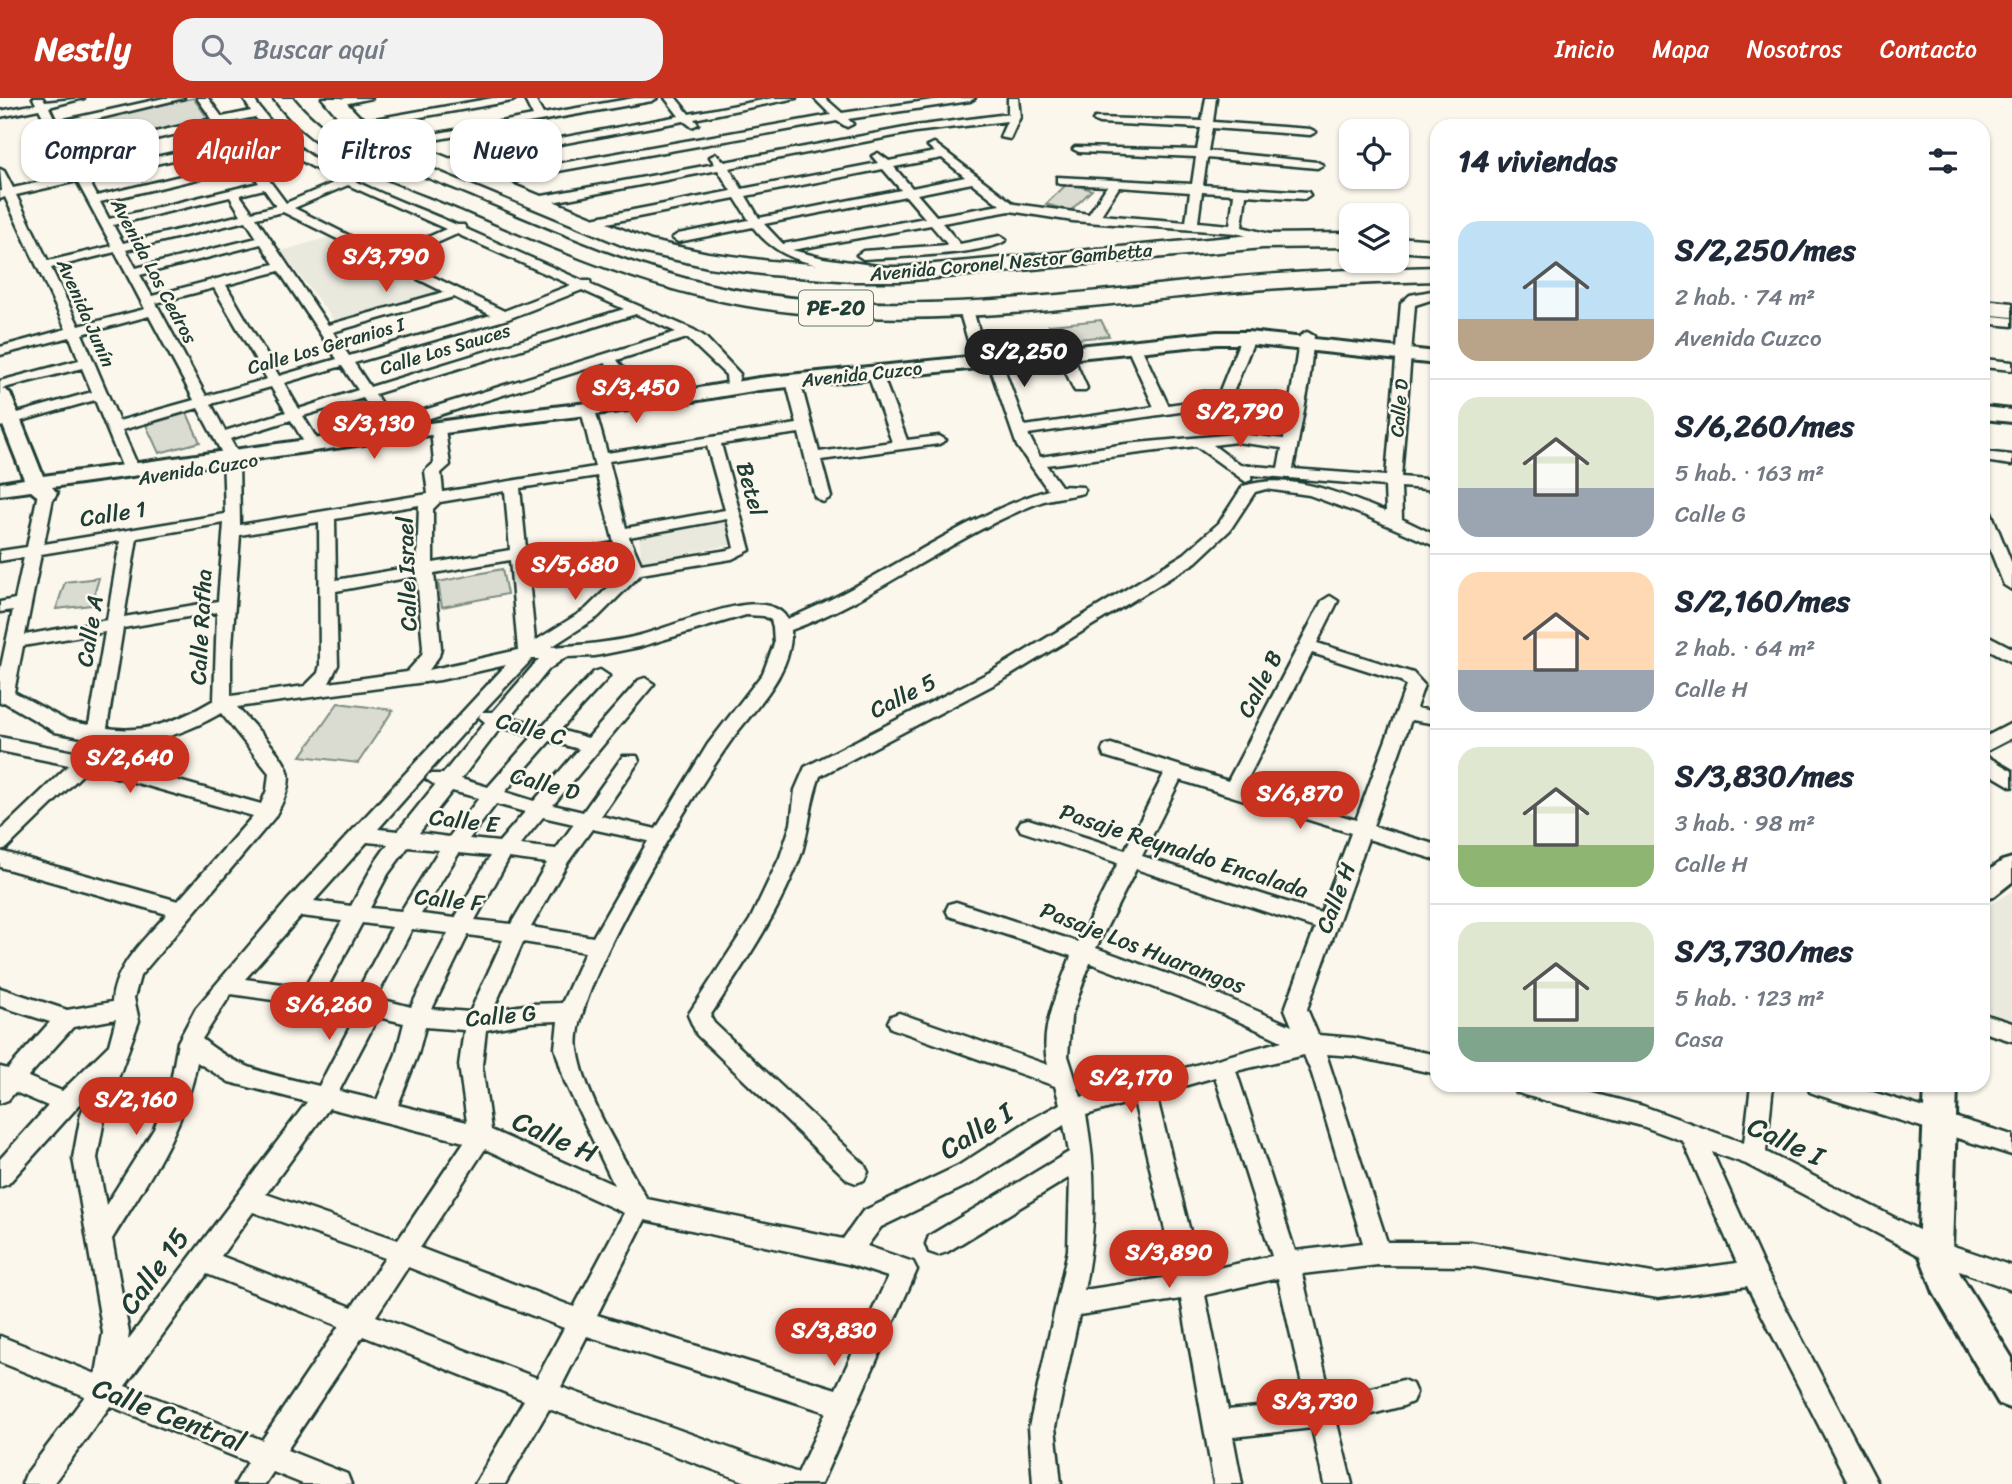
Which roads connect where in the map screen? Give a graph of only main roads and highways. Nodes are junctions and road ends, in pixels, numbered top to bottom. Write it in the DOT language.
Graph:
graph roads {
  1 [pos="283,98"];
  2 [pos="333,101"];
  3 [pos="1339,240"];
  4 [pos="1409,245"];
  5 [pos="1430,246"];
  6 [pos="1430,274"];
  7 [pos="1990,300"];
  8 [pos="2012,302"];
  9 [pos="1990,308"];
  10 [pos="2012,310"];
  1 -- 6 [label="highway, Avenida Coronel Nestor Gambetta / PE-20"];
  2 -- 3 [label="highway, Avenida Coronel Nestor Gambetta / PE-20"];
  4 -- 5 [label="highway"];
  7 -- 8 [label="highway"];
  9 -- 10 [label="highway"];
}
